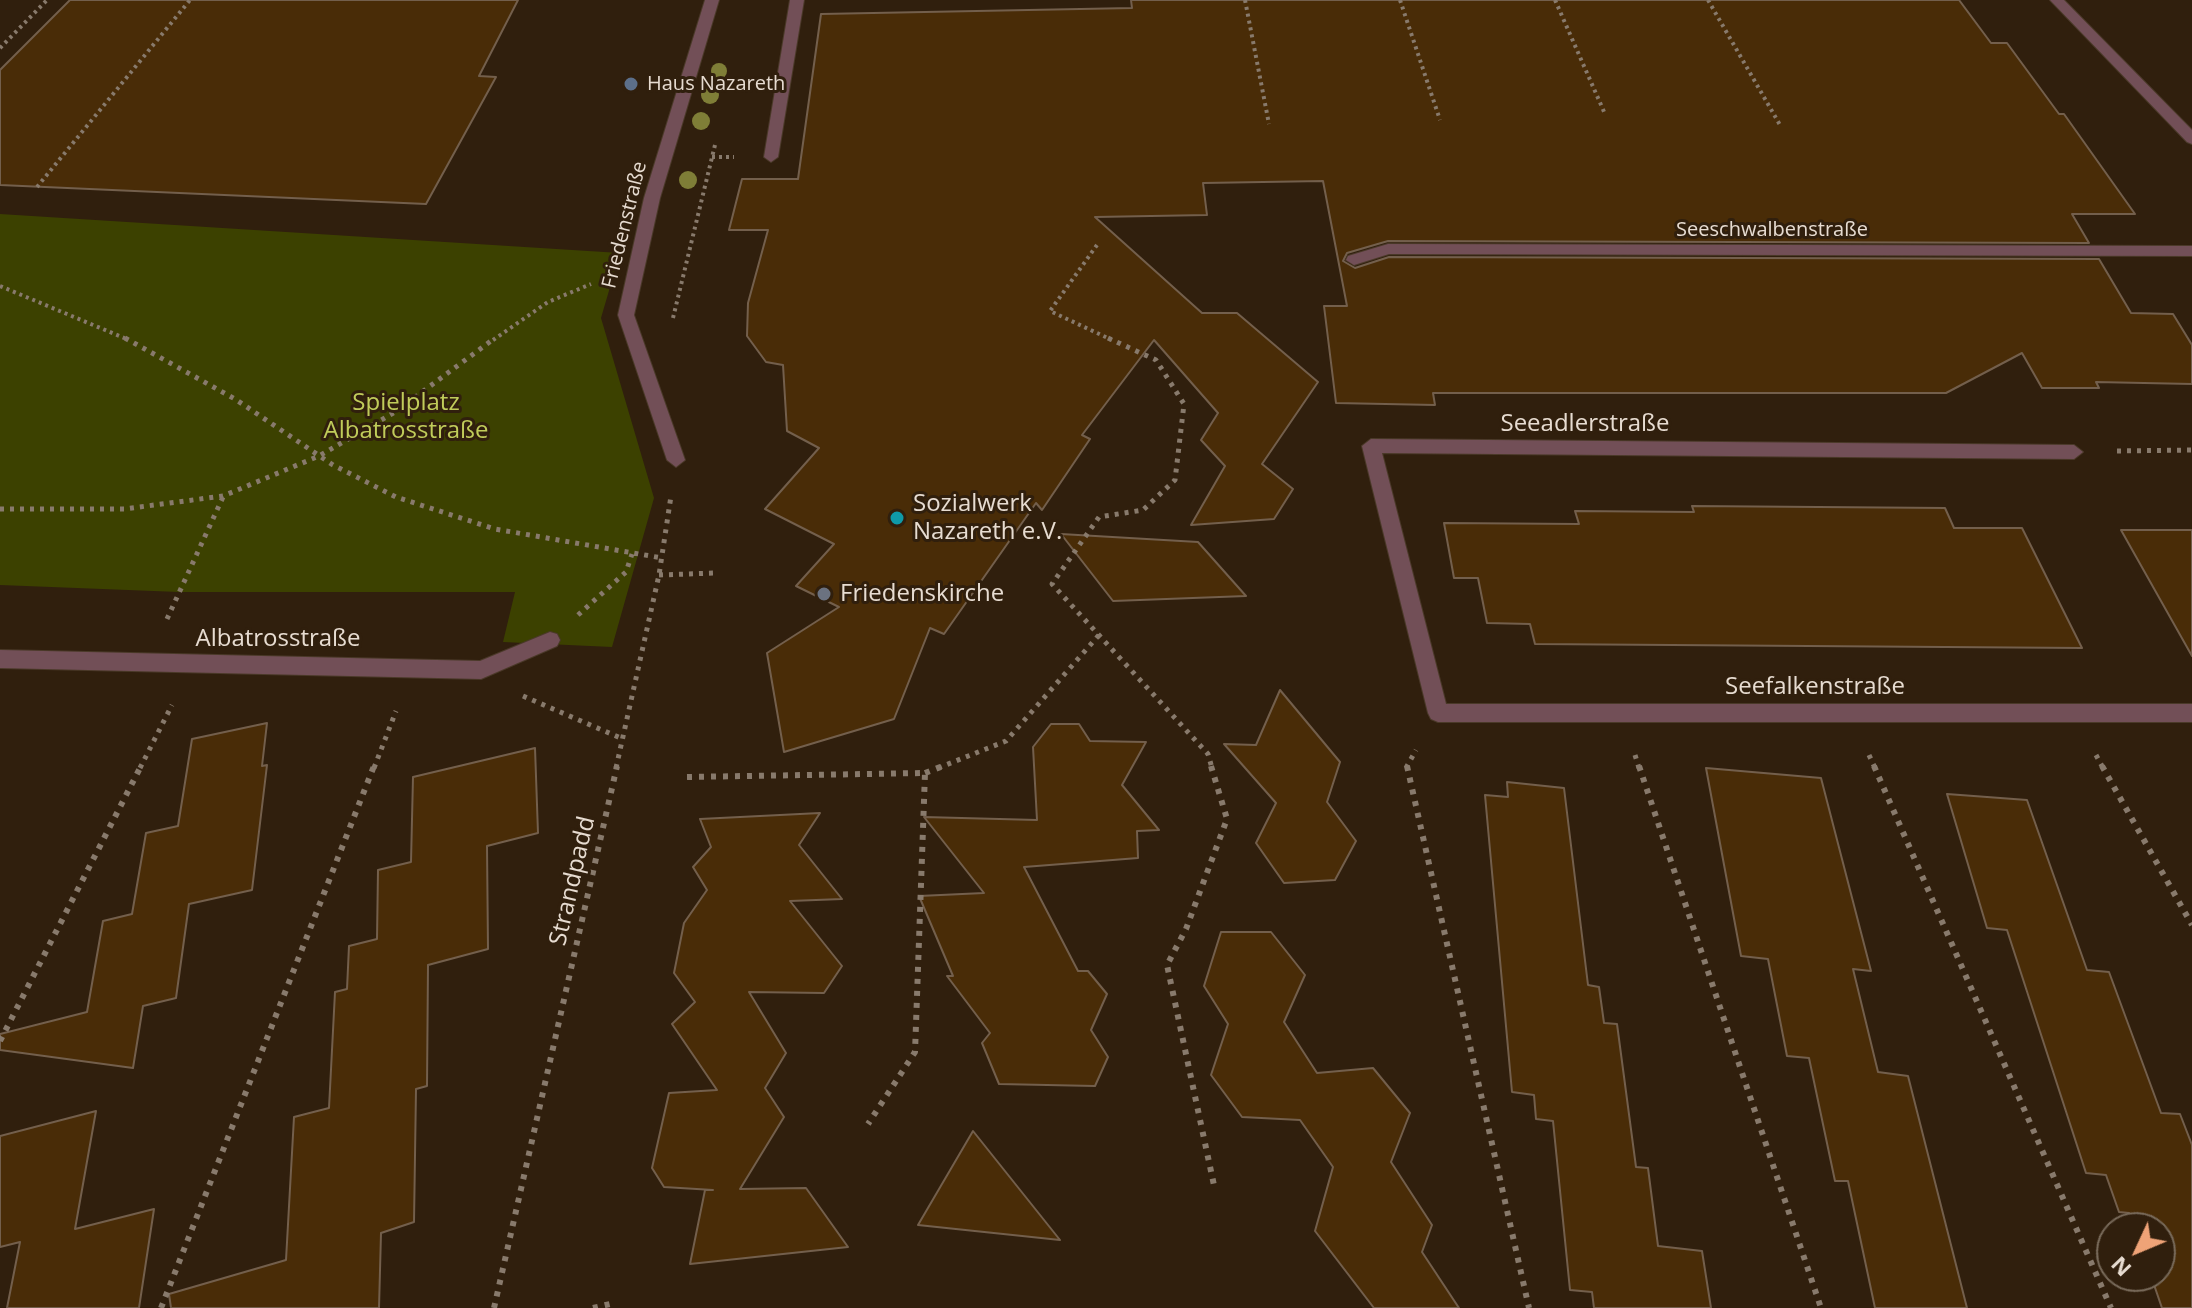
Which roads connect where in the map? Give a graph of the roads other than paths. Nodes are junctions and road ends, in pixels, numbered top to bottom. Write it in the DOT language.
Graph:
graph roads {
  1 [pos="712,0"];
  2 [pos="797,0"];
  3 [pos="2057,0"];
  4 [pos="2192,139"];
  5 [pos="771,157"];
  6 [pos="2192,251"];
  7 [pos="1354,260"];
  8 [pos="2074,452"];
  9 [pos="676,460"];
  10 [pos="550,640"];
  11 [pos="0,659"];
  12 [pos="1438,713"];
  13 [pos="2192,713"];
  1 -- 9 [label="street, Friedenstraße"];
  2 -- 5 [label="street"];
  3 -- 4 [label="street"];
  6 -- 7 [label="street, Seeschwalbenstraße"];
  8 -- 12 [label="street, Seeadlerstraße"];
  10 -- 11 [label="street, Albatrosstraße"];
  12 -- 13 [label="street, Seefalkenstraße"];
}
